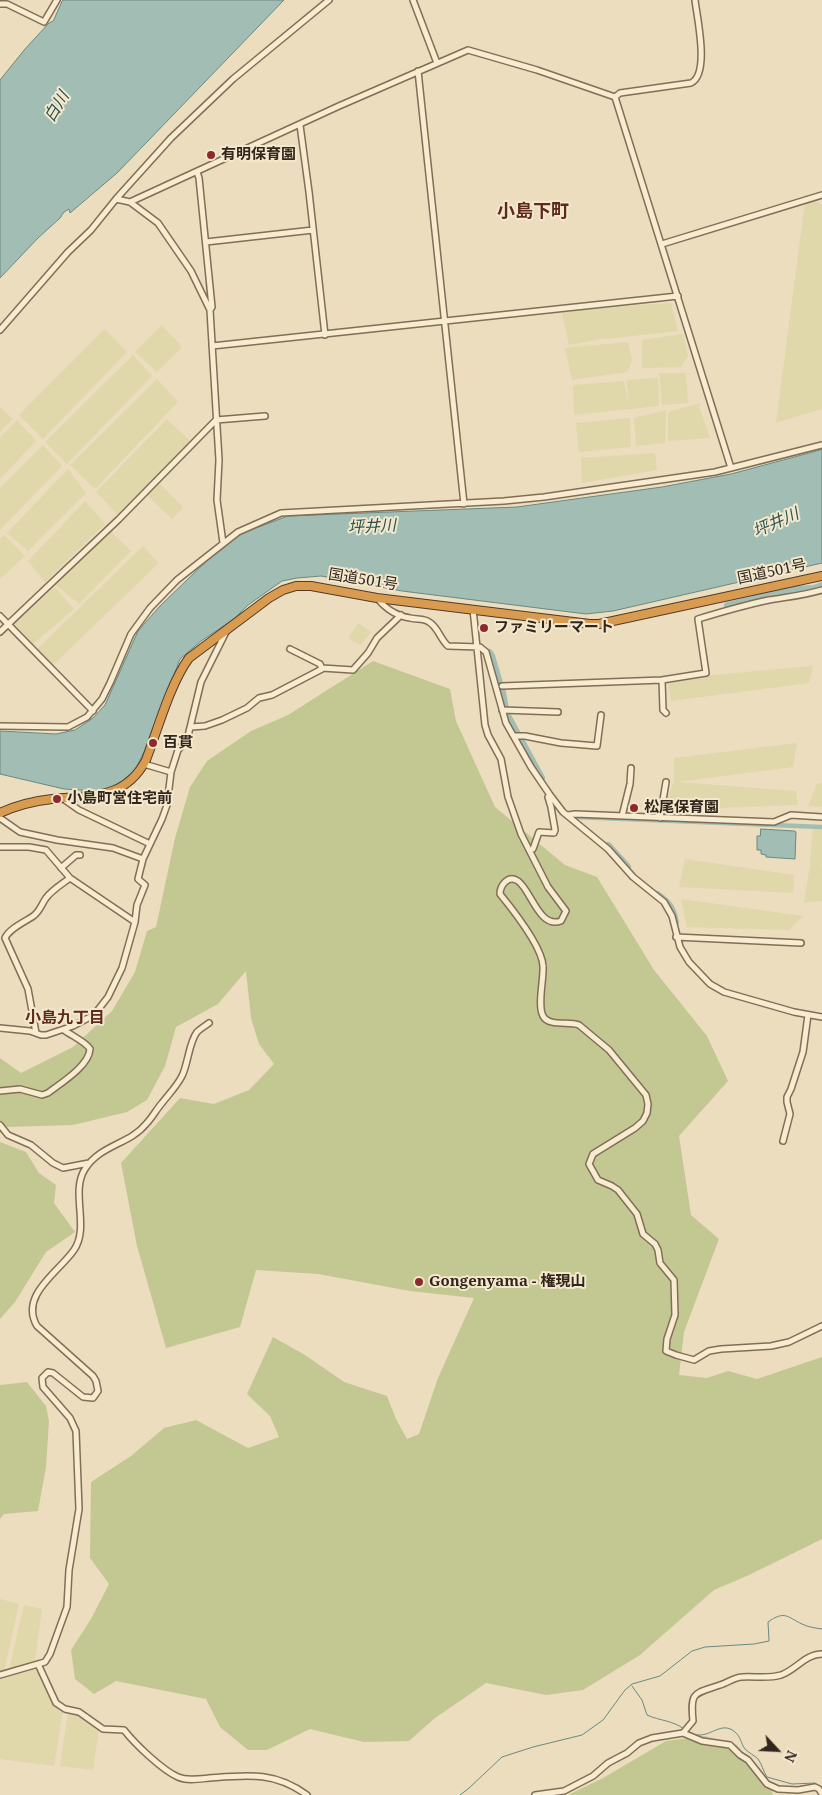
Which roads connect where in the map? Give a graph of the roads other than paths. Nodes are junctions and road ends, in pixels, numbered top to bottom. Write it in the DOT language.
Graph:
graph roads {
  1 [pos="57,0"];
  2 [pos="329,0"];
  3 [pos="413,0"];
  4 [pos="695,0"];
  5 [pos="0,4"];
  6 [pos="437,63"];
  7 [pos="418,71"];
  8 [pos="615,97"];
  9 [pos="300,125"];
  10 [pos="197,172"];
  11 [pos="822,195"];
  12 [pos="116,199"];
  13 [pos="130,202"];
  14 [pos="314,230"];
  15 [pos="206,242"];
  16 [pos="662,244"];
  17 [pos="678,296"];
  18 [pos="210,310"];
  19 [pos="445,321"];
  20 [pos="0,330"];
  21 [pos="325,335"];
  22 [pos="212,346"];
  23 [pos="265,416"];
  24 [pos="216,420"];
  25 [pos="822,445"];
  26 [pos="731,468"];
  27 [pos="464,504"];
  28 [pos="223,543"];
  29 [pos="822,576"];
  30 [pos="822,590"];
  31 [pos="376,598"];
  32 [pos="473,609"];
  33 [pos="0,616"];
  34 [pos="401,616"];
  35 [pos="8,624"];
  36 [pos="226,630"];
  37 [pos="0,632"];
  38 [pos="476,647"];
  39 [pos="290,649"];
  40 [pos="322,668"];
  41 [pos="662,680"];
  42 [pos="502,686"];
  43 [pos="504,710"];
  44 [pos="93,711"];
  45 [pos="558,712"];
  46 [pos="666,714"];
  47 [pos="601,715"];
  48 [pos="0,726"];
  49 [pos="191,728"];
  50 [pos="516,736"];
  51 [pos="144,764"];
  52 [pos="631,768"];
  53 [pos="171,772"];
  54 [pos="666,782"];
  55 [pos="550,795"];
  56 [pos="61,798"];
  57 [pos="0,813"];
  58 [pos="567,816"];
  59 [pos="622,816"];
  60 [pos="822,817"];
  61 [pos="0,818"];
  62 [pos="660,818"];
  63 [pos="150,844"];
  64 [pos="0,847"];
  65 [pos="533,849"];
  66 [pos="80,855"];
  67 [pos="143,859"];
  68 [pos="61,868"];
  69 [pos="70,878"];
  70 [pos="135,922"];
  71 [pos="3,936"];
  72 [pos="678,937"];
  73 [pos="801,943"];
  74 [pos="808,1015"];
  75 [pos="822,1017"];
  76 [pos="209,1023"];
  77 [pos="0,1028"];
  78 [pos="64,1030"];
  79 [pos="36,1033"];
  80 [pos="0,1091"];
  81 [pos="0,1125"];
  82 [pos="783,1141"];
  83 [pos="89,1163"];
  84 [pos="822,1326"];
  85 [pos="822,1654"];
  86 [pos="38,1664"];
  87 [pos="0,1675"];
  88 [pos="683,1733"];
  89 [pos="822,1794"];
  90 [pos="307,1795"];
  91 [pos="535,1795"];
  1 -- 5 [label="street"];
  2 -- 12 [label="street"];
  3 -- 6 [label="street"];
  4 -- 8 [label="street"];
  6 -- 7 [label="street"];
  6 -- 8 [label="street"];
  7 -- 9 [label="street"];
  7 -- 19 [label="street"];
  8 -- 16 [label="street"];
  9 -- 10 [label="street"];
  9 -- 14 [label="street"];
  10 -- 13 [label="street"];
  10 -- 15 [label="street"];
  11 -- 16 [label="street"];
  12 -- 13 [label="street"];
  12 -- 20 [label="street"];
  13 -- 18 [label="street"];
  14 -- 15 [label="street"];
  14 -- 21 [label="street"];
  15 -- 18 [label="street"];
  16 -- 17 [label="street"];
  17 -- 19 [label="street"];
  17 -- 26 [label="street"];
  18 -- 22 [label="street"];
  19 -- 21 [label="street"];
  19 -- 27 [label="street"];
  21 -- 22 [label="street"];
  22 -- 24 [label="street"];
  23 -- 24 [label="street"];
  24 -- 28 [label="street"];
  24 -- 35 [label="street"];
  25 -- 26 [label="street"];
  26 -- 27 [label="street"];
  27 -- 28 [label="street"];
  28 -- 44 [label="street"];
  29 -- 32 [label="highway, 国道501号"];
  30 -- 41 [label="street"];
  31 -- 32 [label="highway, 国道501号"];
  31 -- 34 [label="street"];
  31 -- 36 [label="highway, 国道501号"];
  32 -- 38 [label="street"];
  33 -- 35 [label="street"];
  34 -- 38 [label="street"];
  34 -- 40 [label="street"];
  35 -- 37 [label="street"];
  35 -- 44 [label="street"];
  36 -- 49 [label="street"];
  36 -- 51 [label="highway, 国道501号"];
  38 -- 43 [label="street"];
  38 -- 84 [label="street"];
  39 -- 40 [label="street"];
  40 -- 49 [label="street"];
  41 -- 42 [label="street"];
  41 -- 46 [label="street"];
  43 -- 45 [label="street"];
  43 -- 50 [label="street"];
  44 -- 48 [label="street"];
  47 -- 50 [label="street"];
  49 -- 53 [label="street"];
  50 -- 55 [label="street"];
  51 -- 53 [label="street"];
  51 -- 56 [label="highway, 国道501号"];
  52 -- 59 [label="street"];
  53 -- 63 [label="street"];
  54 -- 62 [label="street"];
  55 -- 58 [label="street"];
  55 -- 65 [label="street"];
  56 -- 57 [label="highway, 国道501号"];
  56 -- 63 [label="street"];
  58 -- 59 [label="street"];
  58 -- 72 [label="street"];
  59 -- 62 [label="street"];
  60 -- 62 [label="street"];
  61 -- 67 [label="street"];
  63 -- 67 [label="street"];
  64 -- 68 [label="street"];
  66 -- 68 [label="street"];
  67 -- 70 [label="street"];
  68 -- 69 [label="street"];
  69 -- 70 [label="street"];
  69 -- 71 [label="street"];
  70 -- 78 [label="street"];
  71 -- 79 [label="street"];
  72 -- 73 [label="street"];
  72 -- 74 [label="street"];
  74 -- 75 [label="street"];
  74 -- 82 [label="street"];
  76 -- 83 [label="street"];
  77 -- 79 [label="street"];
  78 -- 79 [label="street"];
  78 -- 80 [label="street"];
  81 -- 83 [label="street"];
  83 -- 86 [label="street"];
  85 -- 88 [label="street"];
  86 -- 87 [label="street"];
  86 -- 90 [label="street"];
  88 -- 89 [label="street"];
  88 -- 91 [label="street"];
}
